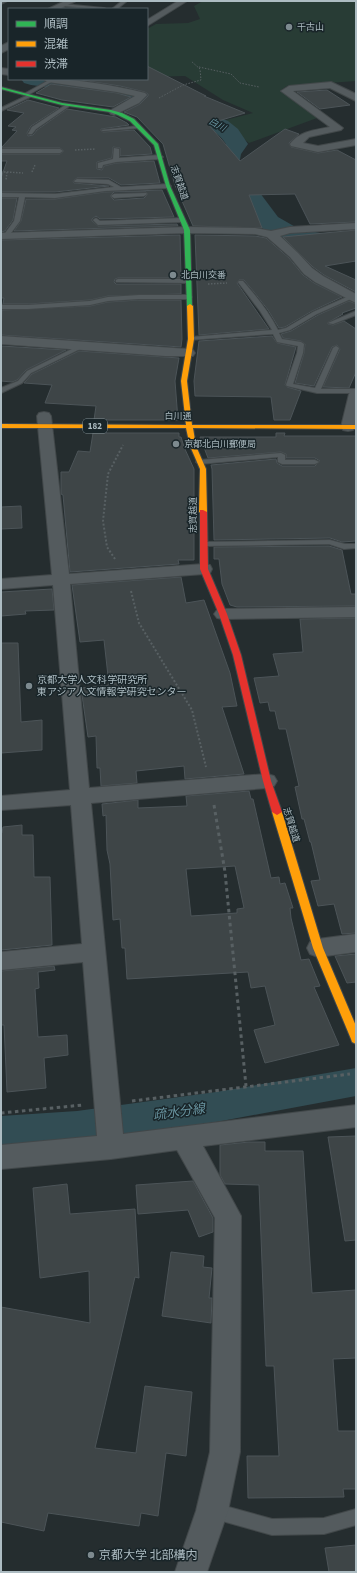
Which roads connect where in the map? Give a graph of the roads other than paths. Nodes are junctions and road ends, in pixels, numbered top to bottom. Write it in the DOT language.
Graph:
graph roads {
  1 [pos="72,1"];
  2 [pos="125,1"];
  3 [pos="183,1"];
  4 [pos="63,5"];
  5 [pos="55,8"];
  6 [pos="94,8"];
  7 [pos="115,8"];
  8 [pos="148,23"];
  9 [pos="8,40"];
  10 [pos="1,50"];
  11 [pos="51,81"];
  12 [pos="1,88"];
  13 [pos="28,95"];
  14 [pos="356,98"];
  15 [pos="69,105"];
  16 [pos="1,110"];
  17 [pos="114,112"];
  18 [pos="138,127"];
  19 [pos="103,130"];
  20 [pos="30,133"];
  21 [pos="356,142"];
  22 [pos="116,149"];
  23 [pos="1,151"];
  24 [pos="60,151"];
  25 [pos="160,158"];
  26 [pos="116,160"];
  27 [pos="100,167"];
  28 [pos="77,181"];
  29 [pos="119,188"];
  30 [pos="169,189"];
  31 [pos="1,195"];
  32 [pos="22,196"];
  33 [pos="114,196"];
  34 [pos="96,220"];
  35 [pos="184,225"];
  36 [pos="356,226"];
  37 [pos="274,234"];
  38 [pos="4,236"];
  39 [pos="118,281"];
  40 [pos="241,282"];
  41 [pos="188,283"];
  42 [pos="189,297"];
  43 [pos="353,298"];
  44 [pos="1,307"];
  45 [pos="356,313"];
  46 [pos="332,323"];
  47 [pos="276,332"];
  48 [pos="191,339"];
  49 [pos="1,340"];
  50 [pos="80,347"];
  51 [pos="336,348"];
  52 [pos="188,353"];
  53 [pos="1,391"];
  54 [pos="317,391"];
  55 [pos="356,391"];
  56 [pos="356,394"];
  57 [pos="44,418"];
  58 [pos="351,420"];
  59 [pos="1,426"];
  60 [pos="189,426"];
  61 [pos="200,462"];
  62 [pos="315,462"];
  63 [pos="204,544"];
  64 [pos="356,546"];
  65 [pos="204,569"];
  66 [pos="61,579"];
  67 [pos="1,584"];
  68 [pos="356,612"];
  69 [pos="223,614"];
  70 [pos="267,781"];
  71 [pos="80,796"];
  72 [pos="1,803"];
  73 [pos="356,943"];
  74 [pos="318,948"];
  75 [pos="93,952"];
  76 [pos="1,961"];
  77 [pos="356,1039"];
  78 [pos="356,1116"];
  79 [pos="184,1137"];
  80 [pos="111,1147"];
  81 [pos="1,1157"];
  82 [pos="212,1511"];
  83 [pos="356,1517"];
  84 [pos="191,1572"];
  1 -- 4 [label="street"];
  2 -- 7 [label="lane"];
  3 -- 8 [label="street"];
  4 -- 5 [label="street"];
  4 -- 6 [label="lane"];
  9 -- 10 [label="street"];
  11 -- 13 [label="lane"];
  11 -- 17 [label="street"];
  12 -- 13 [label="street, 志賀越道"];
  13 -- 15 [label="street, 志賀越道"];
  13 -- 16 [label="lane"];
  14 -- 21 [label="street"];
  15 -- 17 [label="street, 志賀越道"];
  15 -- 20 [label="lane"];
  17 -- 18 [label="street, 志賀越道"];
  18 -- 19 [label="lane"];
  18 -- 25 [label="street, 志賀越道"];
  22 -- 26 [label="lane"];
  23 -- 24 [label="lane"];
  25 -- 26 [label="lane"];
  25 -- 30 [label="street, 志賀越道"];
  26 -- 27 [label="lane"];
  28 -- 29 [label="lane"];
  29 -- 30 [label="lane"];
  29 -- 32 [label="lane"];
  30 -- 33 [label="lane"];
  30 -- 35 [label="street, 志賀越道"];
  31 -- 32 [label="lane"];
  32 -- 38 [label="lane"];
  34 -- 35 [label="lane"];
  35 -- 37 [label="street"];
  35 -- 38 [label="street"];
  35 -- 41 [label="street, 志賀越道"];
  36 -- 37 [label="street"];
  37 -- 43 [label="street"];
  39 -- 41 [label="lane"];
  40 -- 47 [label="lane"];
  41 -- 42 [label="street, 志賀越道"];
  42 -- 44 [label="lane"];
  42 -- 48 [label="street, 志賀越道"];
  43 -- 47 [label="lane"];
  45 -- 46 [label="lane"];
  47 -- 48 [label="lane"];
  47 -- 54 [label="lane"];
  48 -- 52 [label="street, 志賀越道"];
  49 -- 50 [label="street"];
  50 -- 52 [label="street"];
  50 -- 53 [label="lane"];
  51 -- 54 [label="lane"];
  52 -- 60 [label="street, 志賀越道"];
  54 -- 55 [label="lane"];
  56 -- 58 [label="street"];
  57 -- 59 [label="street, 白川通 / 182"];
  57 -- 60 [label="street, 白川通 / 182"];
  57 -- 66 [label="street"];
  58 -- 60 [label="street, 白川通 / 182"];
  60 -- 61 [label="street, 志賀越道"];
  61 -- 62 [label="lane"];
  61 -- 63 [label="street, 志賀越道"];
  63 -- 64 [label="lane"];
  63 -- 65 [label="street, 志賀越道"];
  65 -- 66 [label="street"];
  65 -- 69 [label="street, 志賀越道"];
  66 -- 67 [label="street"];
  66 -- 71 [label="street"];
  68 -- 69 [label="street"];
  69 -- 70 [label="street, 志賀越道"];
  70 -- 71 [label="street"];
  70 -- 74 [label="street, 志賀越道"];
  71 -- 72 [label="street"];
  71 -- 75 [label="street"];
  73 -- 74 [label="street"];
  74 -- 77 [label="street, 志賀越道"];
  75 -- 76 [label="street"];
  75 -- 80 [label="street"];
  78 -- 79 [label="street"];
  79 -- 80 [label="street"];
  79 -- 82 [label="street"];
  80 -- 81 [label="street"];
  82 -- 83 [label="lane"];
  82 -- 84 [label="street"];
}
